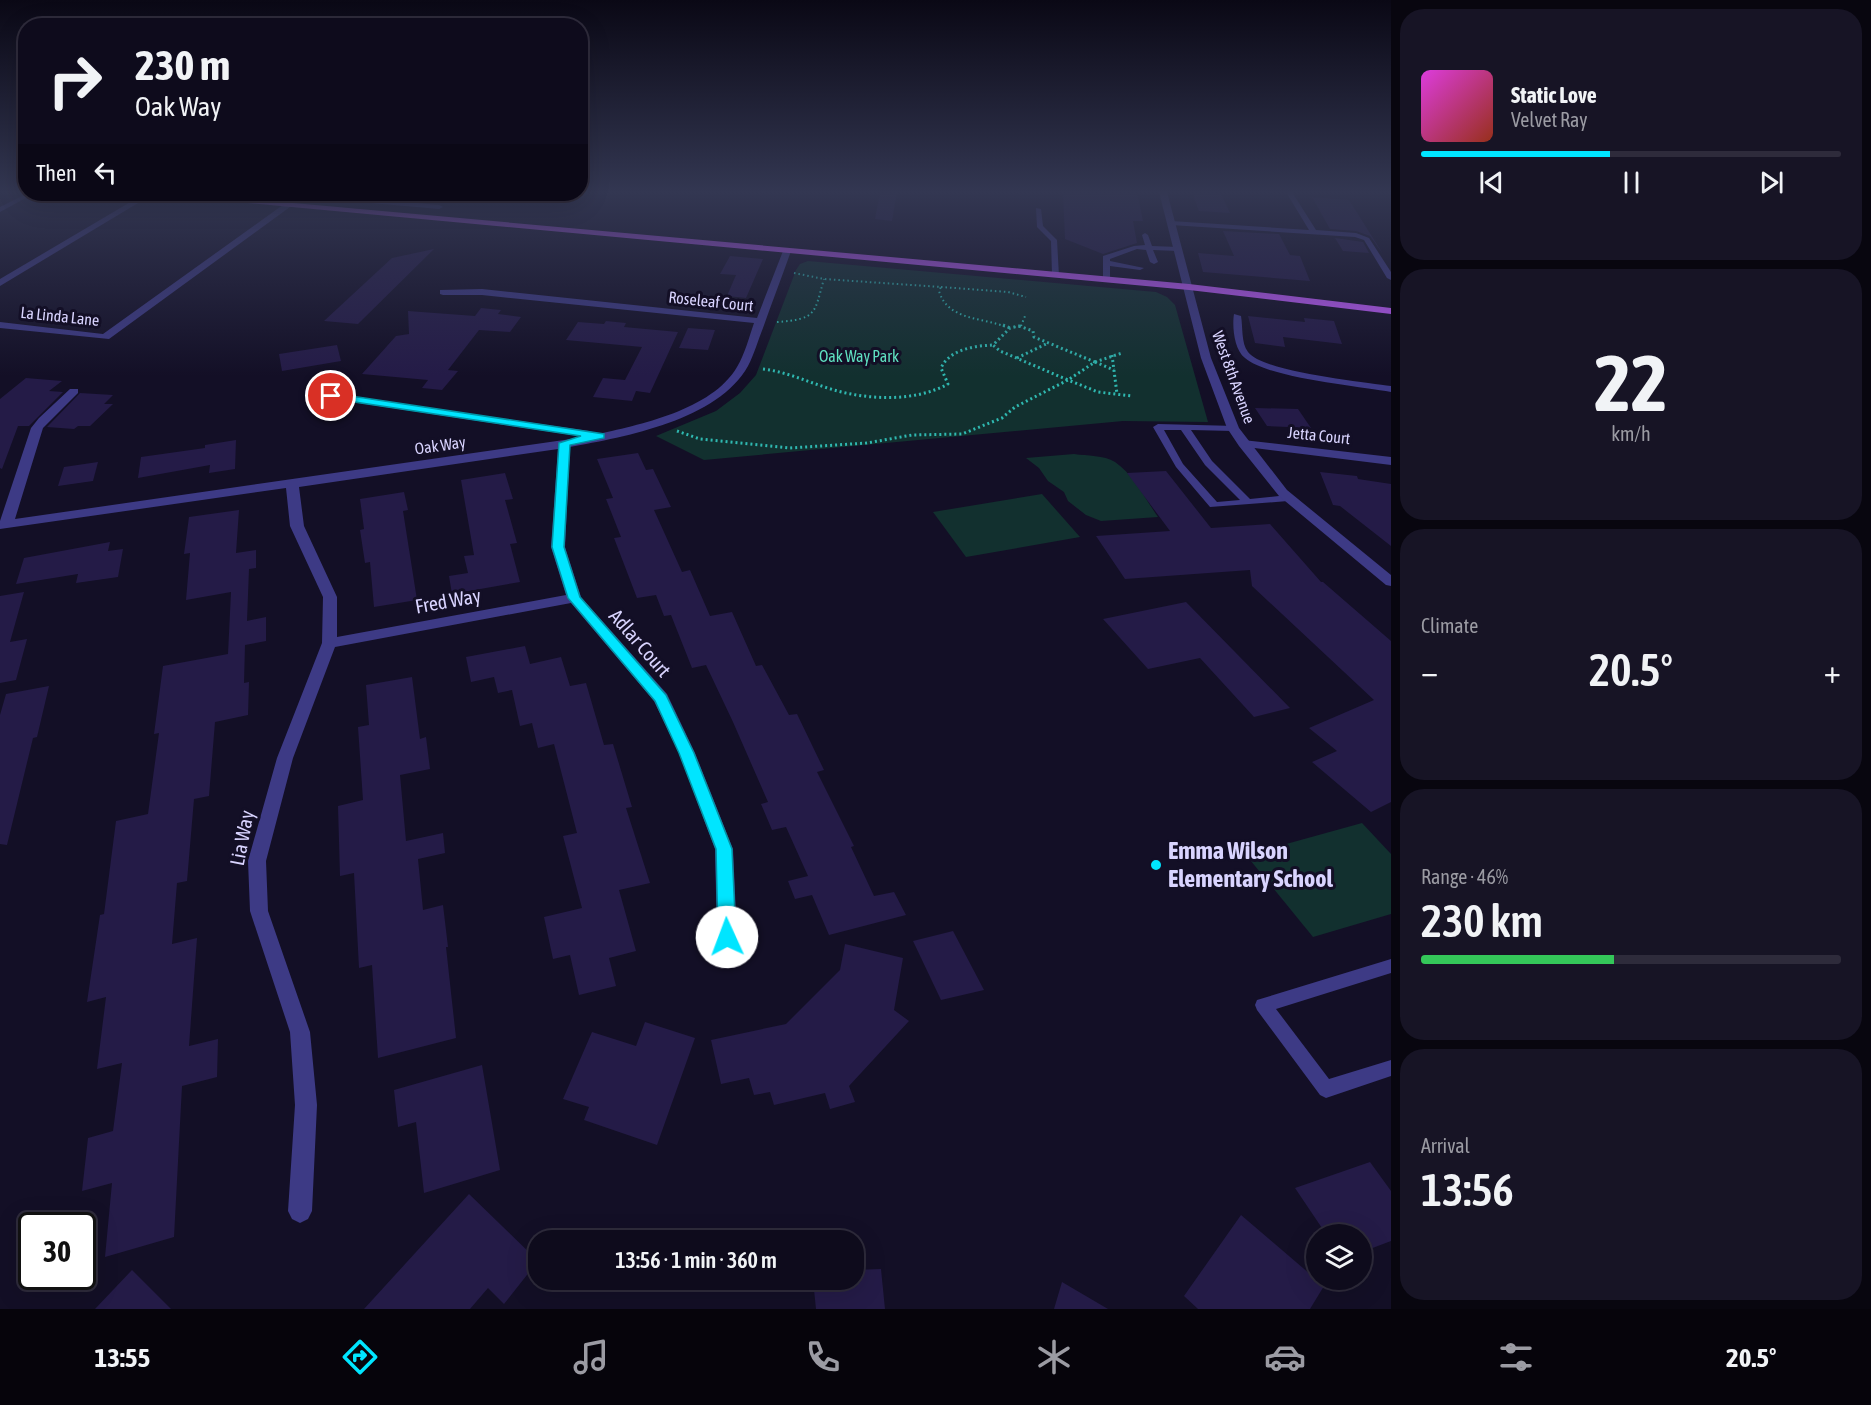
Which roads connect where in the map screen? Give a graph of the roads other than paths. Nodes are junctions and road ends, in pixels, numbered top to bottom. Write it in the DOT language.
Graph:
graph roads {
  1 [pos="50,253"];
  2 [pos="221,253"];
  3 [pos="786,253"];
  4 [pos="811,253"];
  5 [pos="1055,253"];
  6 [pos="1120,253"];
  7 [pos="1146,253"];
  8 [pos="1151,253"];
  9 [pos="1179,253"];
  10 [pos="1376,253"];
  11 [pos="1140,257"];
  12 [pos="1154,262"];
  13 [pos="1107,263"];
  14 [pos="1140,268"];
  15 [pos="1056,274"];
  16 [pos="1391,278"];
  17 [pos="1106,279"];
  18 [pos="0,283"];
  19 [pos="1189,286"];
  20 [pos="443,292"];
  21 [pos="1391,311"];
  22 [pos="1237,316"];
  23 [pos="760,321"];
  24 [pos="0,325"];
  25 [pos="1391,389"];
  26 [pos="74,391"];
  27 [pos="309,393"];
  28 [pos="1184,427"];
  29 [pos="1233,428"];
  30 [pos="601,436"];
  31 [pos="564,443"];
  32 [pos="1243,444"];
  33 [pos="1391,461"];
  34 [pos="292,484"];
  35 [pos="1288,498"];
  36 [pos="1248,502"];
  37 [pos="3,525"];
  38 [pos="1391,582"];
  39 [pos="574,598"];
  40 [pos="329,643"];
  41 [pos="727,937"];
  42 [pos="1391,966"];
  43 [pos="1391,1068"];
  44 [pos="300,1211"];
  1 -- 18 [label="street, La Linda Lane"];
  2 -- 24 [label="street, La Linda Lane"];
  3 -- 23 [label="street, Oak Way"];
  4 -- 15 [label="main road"];
  5 -- 15 [label="lane"];
  6 -- 13 [label="lane"];
  7 -- 11 [label="lane"];
  8 -- 12 [label="lane"];
  9 -- 19 [label="street, West 8th Avenue"];
  10 -- 16 [label="lane"];
  13 -- 14 [label="lane"];
  13 -- 17 [label="lane"];
  15 -- 17 [label="main road"];
  17 -- 19 [label="main road"];
  19 -- 21 [label="main road"];
  19 -- 29 [label="street, West 8th Avenue"];
  20 -- 23 [label="street, Roseleaf Court"];
  22 -- 25 [label="lane"];
  23 -- 30 [label="street, Oak Way"];
  26 -- 37 [label="street"];
  27 -- 30 [label="street"];
  28 -- 29 [label="lane"];
  28 -- 36 [label="lane"];
  28 -- 36 [label="lane"];
  29 -- 32 [label="street, West 8th Avenue"];
  30 -- 31 [label="street, Oak Way"];
  31 -- 34 [label="street, Oak Way"];
  31 -- 39 [label="street, Adlar Court"];
  32 -- 33 [label="street, Jetta Court"];
  32 -- 35 [label="street, West 8th Avenue"];
  34 -- 37 [label="street, Oak Way"];
  34 -- 40 [label="street, Lia Way"];
  35 -- 36 [label="lane"];
  35 -- 38 [label="street, West 8th Avenue"];
  39 -- 40 [label="street, Fred Way"];
  39 -- 41 [label="street, Adlar Court"];
  40 -- 44 [label="street, Lia Way"];
  42 -- 43 [label="lane"];
}
